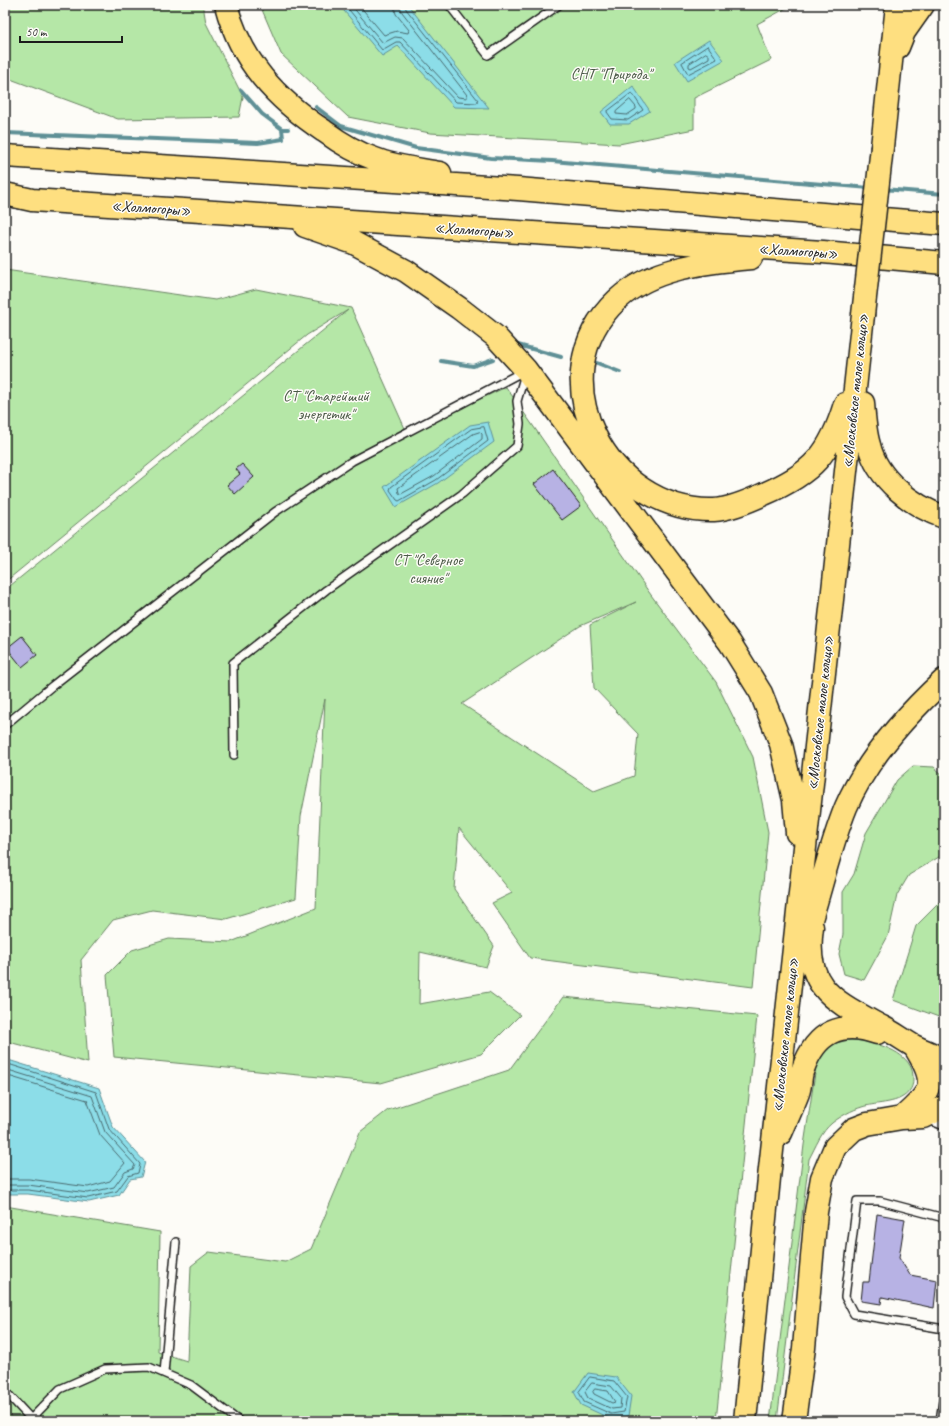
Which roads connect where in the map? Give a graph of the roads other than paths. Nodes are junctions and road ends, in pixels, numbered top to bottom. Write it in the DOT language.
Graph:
graph roads {
  1 [pos="226,5"];
  2 [pos="449,5"];
  3 [pos="559,5"];
  4 [pos="897,5"];
  5 [pos="923,5"];
  6 [pos="890,67"];
  7 [pos="5,156"];
  8 [pos="518,189"];
  9 [pos="5,194"];
  10 [pos="282,217"];
  11 [pos="943,223"];
  12 [pos="823,252"];
  13 [pos="944,263"];
  14 [pos="859,360"];
  15 [pos="526,370"];
  16 [pos="944,516"];
  17 [pos="944,680"];
  18 [pos="5,725"];
  19 [pos="234,755"];
  20 [pos="801,885"];
  21 [pos="814,914"];
  22 [pos="791,977"];
  23 [pos="909,1043"];
  24 [pos="939,1079"];
  25 [pos="913,1118"];
  26 [pos="944,1126"];
  27 [pos="772,1156"];
  28 [pos="944,1218"];
  29 [pos="176,1242"];
  30 [pos="944,1329"];
  31 [pos="164,1373"];
  32 [pos="5,1391"];
  33 [pos="944,1394"];
  34 [pos="30,1420"];
  35 [pos="239,1421"];
  36 [pos="503,1421"];
  37 [pos="508,1421"];
  38 [pos="745,1421"];
  39 [pos="794,1421"];
  40 [pos="940,1421"];
  1 -- 8 [label="highway"];
  2 -- 3 [label="lane"];
  4 -- 6 [label="highway, «Московское малое кольцо»"];
  5 -- 6 [label="highway"];
  6 -- 14 [label="highway, «Московское малое кольцо», bridge"];
  7 -- 8 [label="highway"];
  8 -- 11 [label="highway"];
  9 -- 10 [label="highway, «Холмогоры»"];
  10 -- 12 [label="highway, «Холмогоры»"];
  10 -- 15 [label="highway"];
  12 -- 13 [label="highway, «Холмогоры»"];
  12 -- 14 [label="highway"];
  14 -- 16 [label="highway"];
  14 -- 20 [label="highway, «Московское малое кольцо»"];
  15 -- 18 [label="lane"];
  15 -- 19 [label="lane"];
  15 -- 20 [label="highway"];
  17 -- 21 [label="highway"];
  20 -- 22 [label="highway, «Московское малое кольцо»"];
  21 -- 22 [label="highway"];
  21 -- 23 [label="highway"];
  22 -- 27 [label="highway, «Московское малое кольцо»"];
  23 -- 24 [label="highway"];
  23 -- 27 [label="highway"];
  24 -- 25 [label="highway"];
  24 -- 25 [label="highway"];
  25 -- 26 [label="lane"];
  25 -- 39 [label="highway"];
  27 -- 38 [label="highway, «Московское малое кольцо»"];
  28 -- 30 [label="lane"];
  29 -- 31 [label="lane"];
  31 -- 34 [label="lane"];
  31 -- 35 [label="lane"];
  32 -- 34 [label="lane"];
  33 -- 40 [label="lane"];
  36 -- 37 [label="lane"];
}
